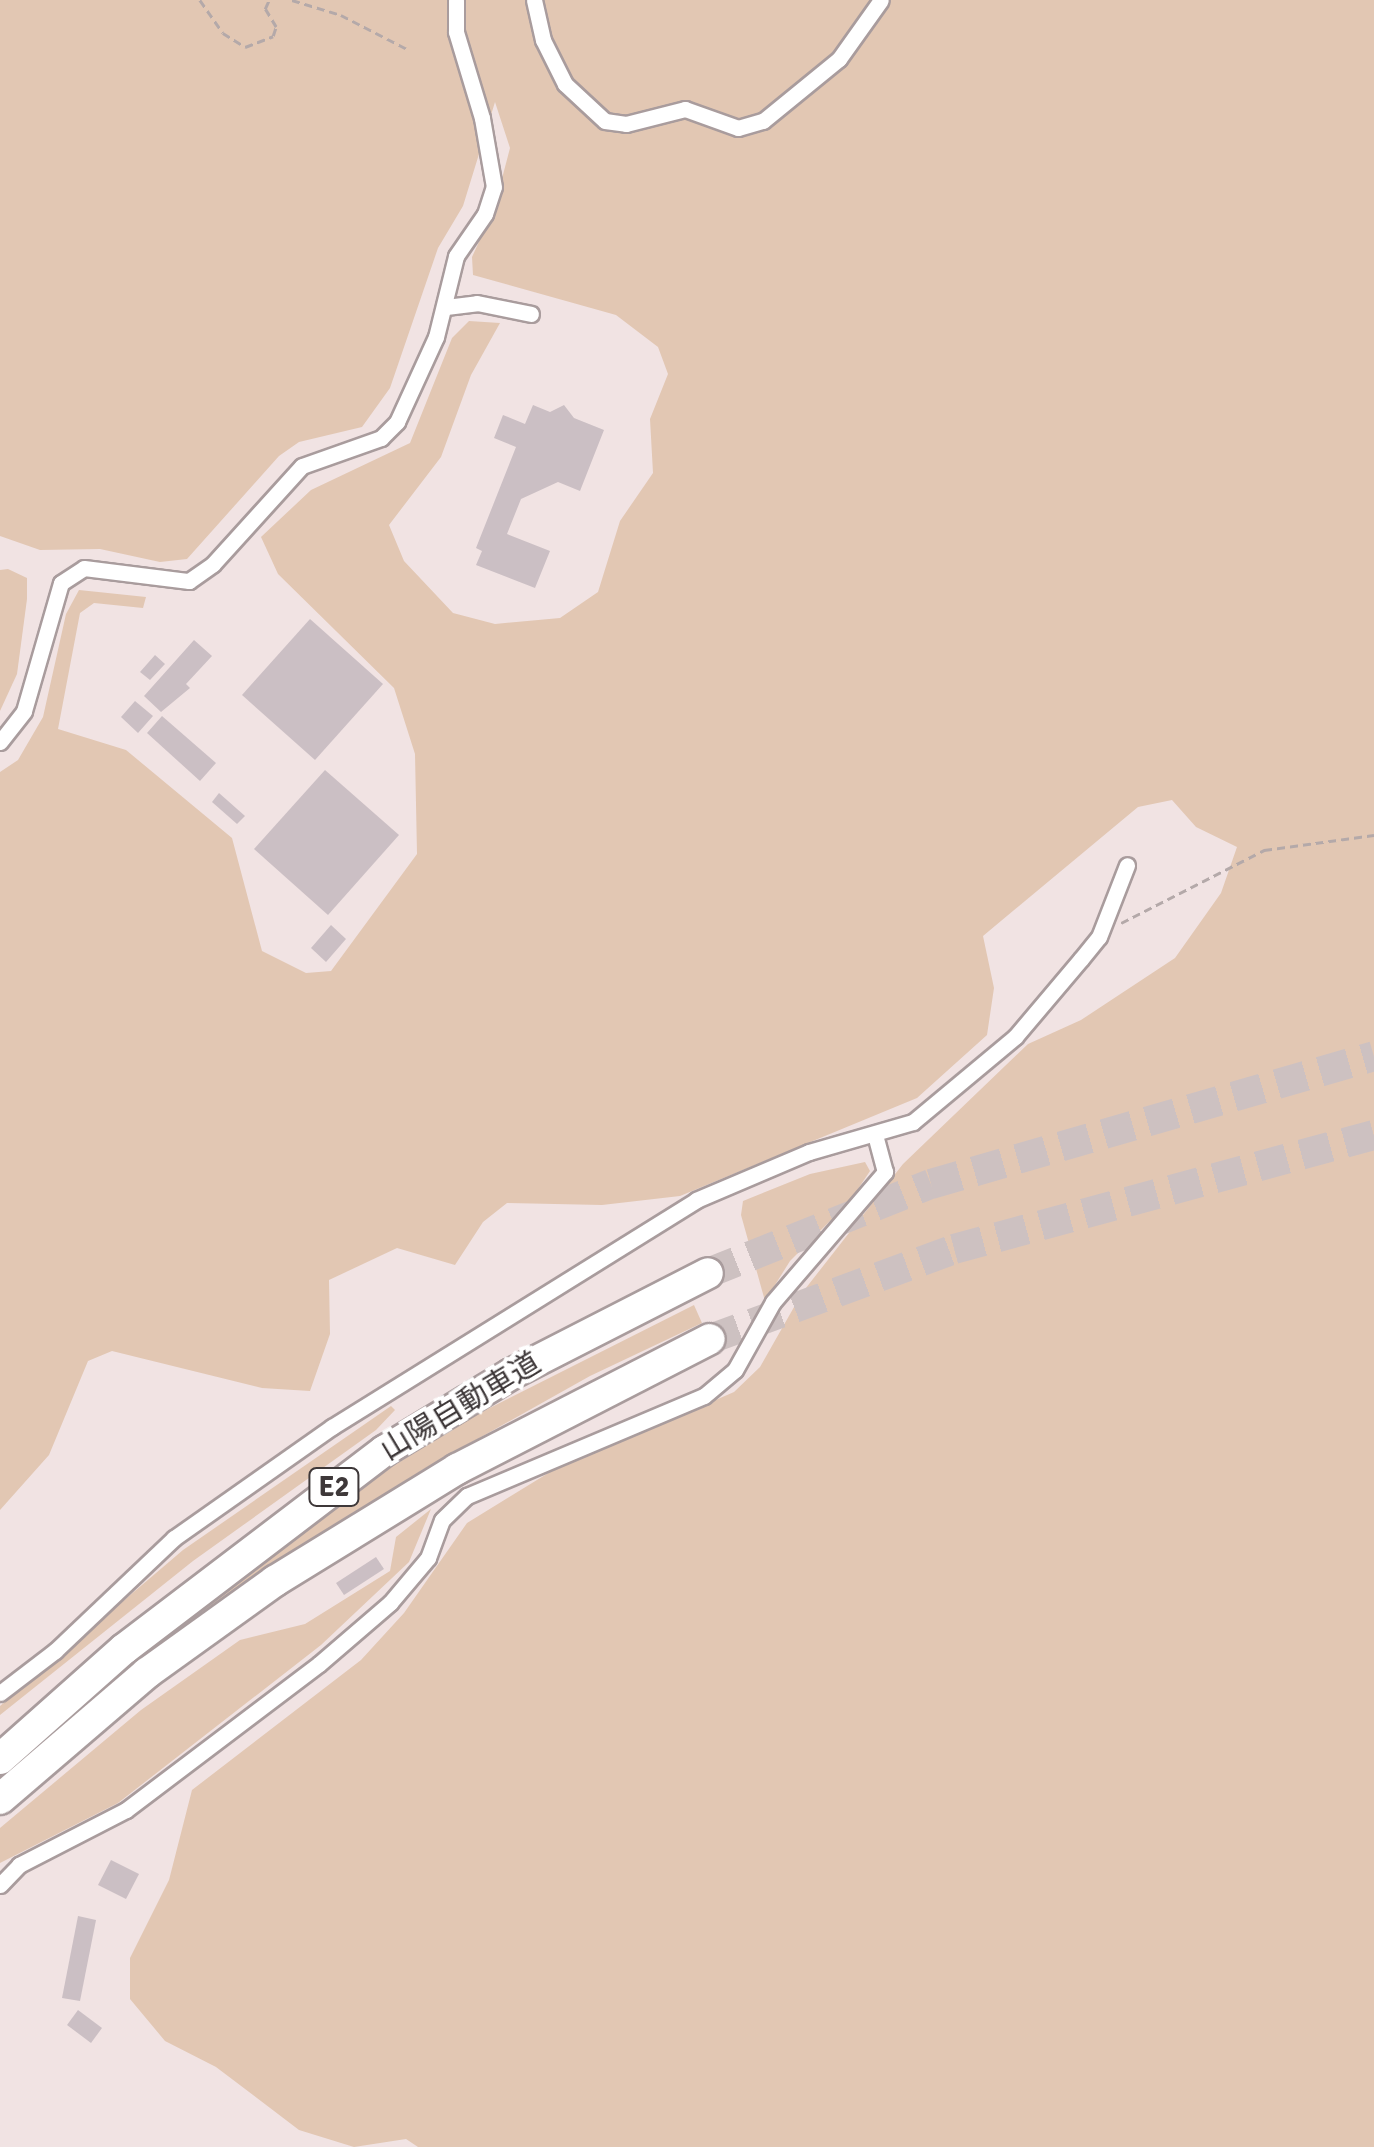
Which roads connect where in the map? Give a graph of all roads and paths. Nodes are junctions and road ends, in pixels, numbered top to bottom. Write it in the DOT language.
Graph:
graph roads {
  1 [pos="200,0"];
  2 [pos="269,0"];
  3 [pos="292,0"];
  4 [pos="456,0"];
  5 [pos="534,0"];
  6 [pos="881,0"];
  7 [pos="409,50"];
  8 [pos="446,307"];
  9 [pos="531,314"];
  10 [pos="0,742"];
  11 [pos="1374,835"];
  12 [pos="1127,865"];
  13 [pos="1098,937"];
  14 [pos="874,1134"];
  15 [pos="708,1272"];
  16 [pos="710,1339"];
  17 [pos="0,1693"];
  18 [pos="0,1760"];
  19 [pos="0,1799"];
  20 [pos="2,1880"];
  1 -- 2 [label="path"];
  3 -- 7 [label="path"];
  4 -- 8 [label="street"];
  5 -- 6 [label="street"];
  8 -- 9 [label="street"];
  8 -- 10 [label="street"];
  11 -- 13 [label="path"];
  12 -- 13 [label="street"];
  13 -- 14 [label="street"];
  14 -- 17 [label="street"];
  14 -- 20 [label="street"];
  15 -- 18 [label="highway, 山陽自動車道 / E2"];
  16 -- 19 [label="highway, 山陽自動車道 / E2"];
}
